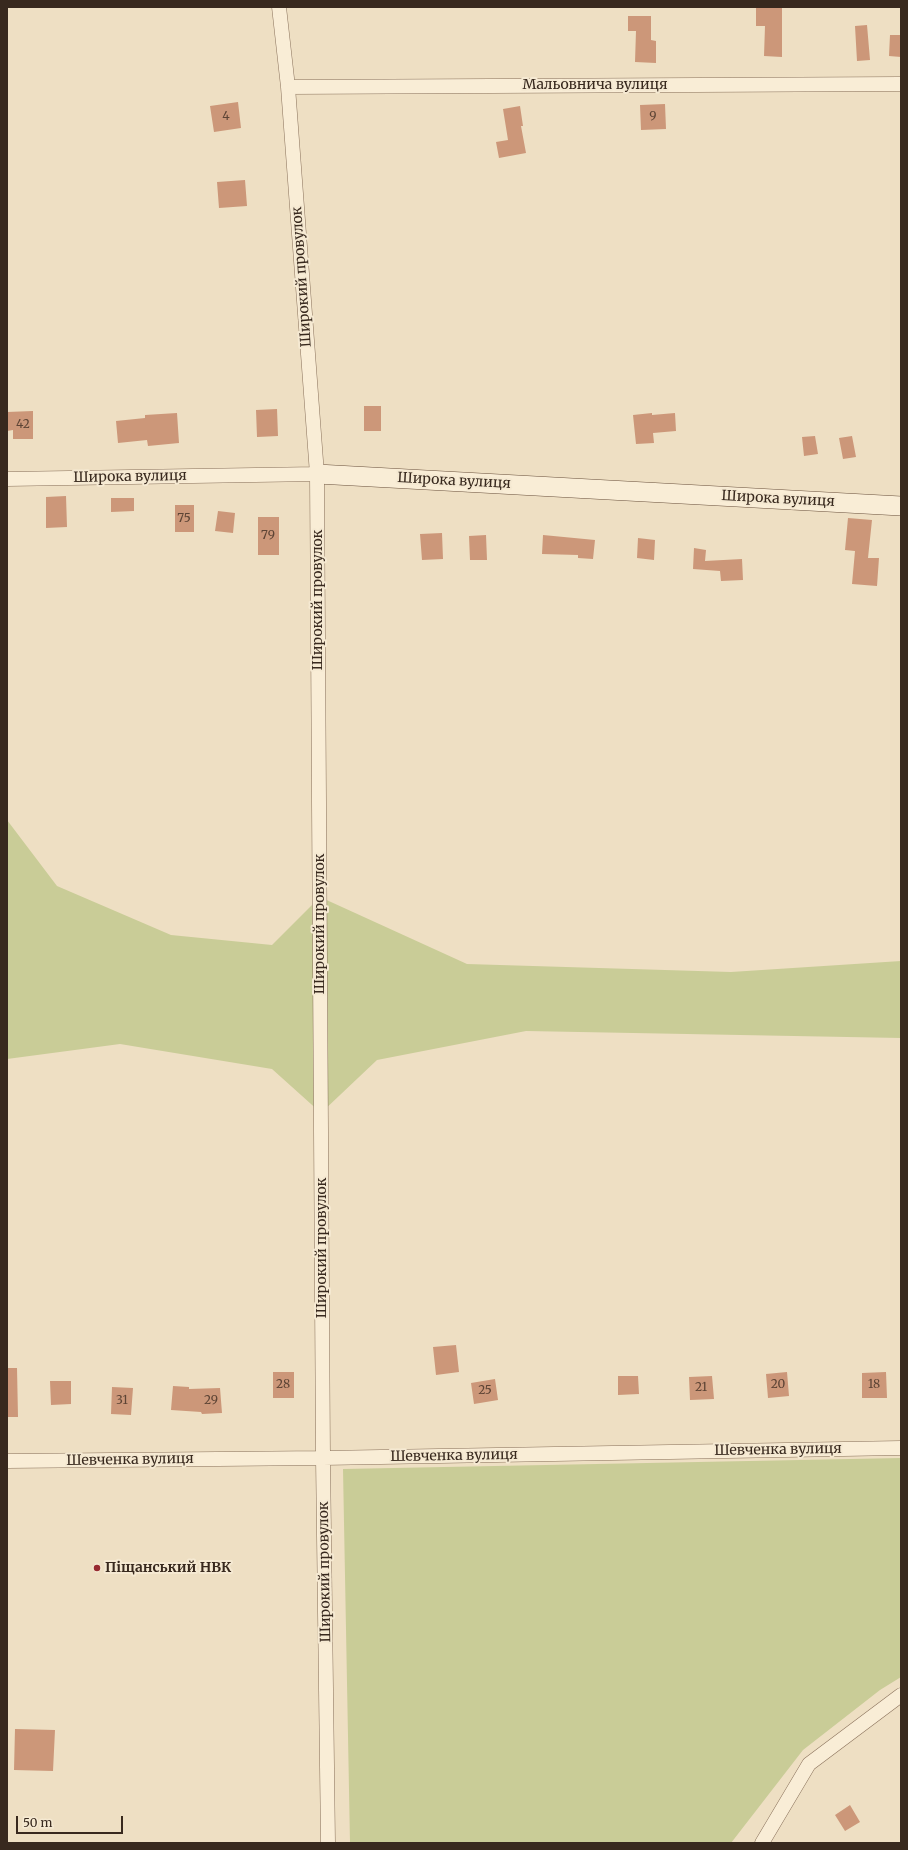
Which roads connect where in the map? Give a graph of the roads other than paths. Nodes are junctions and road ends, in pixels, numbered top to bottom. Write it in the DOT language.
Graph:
graph roads {
  1 [pos="279,7"];
  2 [pos="901,84"];
  3 [pos="288,87"];
  4 [pos="317,474"];
  5 [pos="7,479"];
  6 [pos="901,506"];
  7 [pos="901,1448"];
  8 [pos="323,1458"];
  9 [pos="7,1462"];
  10 [pos="901,1695"];
  11 [pos="328,1843"];
  12 [pos="762,1843"];
  1 -- 3 [label="street, Широкий провулок"];
  2 -- 3 [label="street, Мальовнича вулиця"];
  3 -- 4 [label="street, Широкий провулок"];
  4 -- 5 [label="street, Широка вулиця"];
  4 -- 6 [label="street, Широка вулиця"];
  4 -- 8 [label="street, Широкий провулок"];
  7 -- 8 [label="street, Шевченка вулиця"];
  8 -- 9 [label="street, Шевченка вулиця"];
  8 -- 11 [label="street, Широкий провулок"];
  10 -- 12 [label="street"];
}
